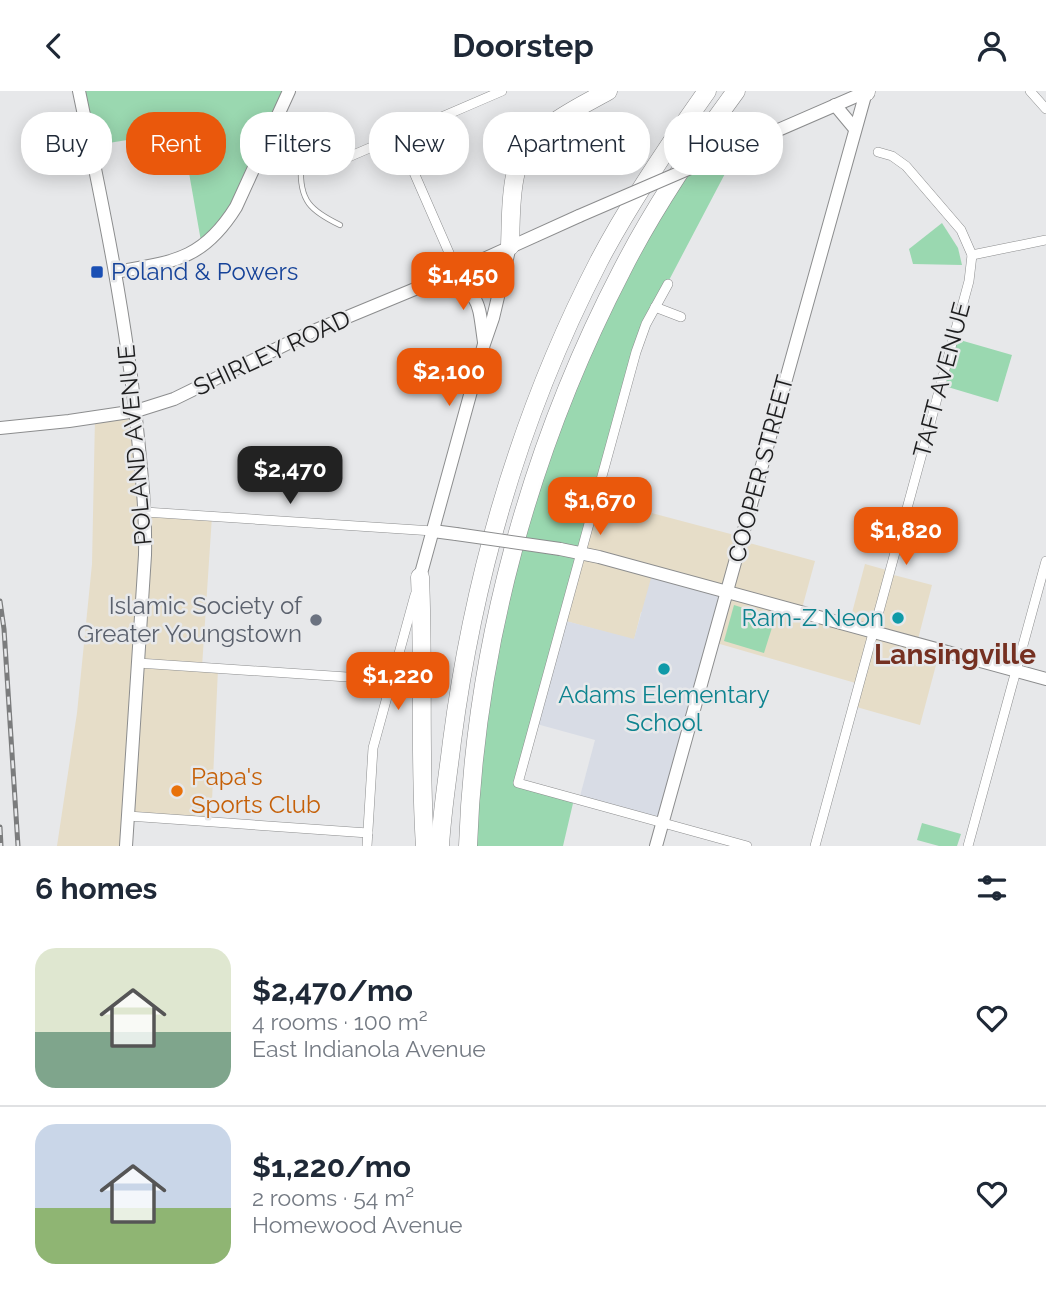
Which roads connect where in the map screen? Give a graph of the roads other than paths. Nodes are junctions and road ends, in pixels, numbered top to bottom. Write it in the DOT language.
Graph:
graph roads {
  1 [pos="79,91"];
  2 [pos="289,91"];
  3 [pos="502,91"];
  4 [pos="608,91"];
  5 [pos="707,91"];
  6 [pos="736,91"];
  7 [pos="867,91"];
  8 [pos="1030,91"];
  9 [pos="835,106"];
  10 [pos="1046,110"];
  11 [pos="280,112"];
  12 [pos="453,112"];
  13 [pos="855,129"];
  14 [pos="878,152"];
  15 [pos="251,175"];
  16 [pos="301,175"];
  17 [pos="415,175"];
  18 [pos="340,225"];
  19 [pos="1046,240"];
  20 [pos="510,246"];
  21 [pos="972,255"];
  22 [pos="457,271"];
  23 [pos="116,272"];
  24 [pos="444,277"];
  25 [pos="668,284"];
  26 [pos="655,307"];
  27 [pos="681,317"];
  28 [pos="484,344"];
  29 [pos="136,411"];
  30 [pos="0,428"];
  31 [pos="145,512"];
  32 [pos="433,531"];
  33 [pos="580,553"];
  34 [pos="1046,561"];
  35 [pos="420,577"];
  36 [pos="727,591"];
  37 [pos="873,632"];
  38 [pos="138,663"];
  39 [pos="1016,671"];
  40 [pos="1046,679"];
  41 [pos="392,680"];
  42 [pos="128,816"];
  43 [pos="663,823"];
  44 [pos="368,833"];
  45 [pos="126,846"];
  46 [pos="367,846"];
  47 [pos="425,846"];
  48 [pos="440,846"];
  49 [pos="468,846"];
  50 [pos="656,846"];
  51 [pos="747,846"];
  52 [pos="815,846"];
  53 [pos="968,846"];
  1 -- 23 [label="street, POLAND AVENUE"];
  2 -- 11 [label="street"];
  3 -- 12 [label="street"];
  4 -- 20 [label="highway"];
  5 -- 48 [label="highway"];
  6 -- 49 [label="highway"];
  7 -- 9 [label="street, SHIRLEY ROAD"];
  7 -- 13 [label="street, COOPER STREET"];
  8 -- 10 [label="street"];
  9 -- 13 [label="street"];
  9 -- 20 [label="street, SHIRLEY ROAD, bridge"];
  13 -- 36 [label="street, COOPER STREET"];
  14 -- 21 [label="street"];
  15 -- 23 [label="street"];
  16 -- 18 [label="lane"];
  17 -- 22 [label="street"];
  19 -- 21 [label="street"];
  20 -- 22 [label="street, SHIRLEY ROAD"];
  20 -- 28 [label="street"];
  21 -- 37 [label="street, TAFT AVENUE"];
  22 -- 24 [label="street, SHIRLEY ROAD"];
  23 -- 29 [label="street, POLAND AVENUE"];
  24 -- 28 [label="street"];
  24 -- 29 [label="street, SHIRLEY ROAD"];
  25 -- 26 [label="street"];
  26 -- 27 [label="street"];
  26 -- 33 [label="street"];
  28 -- 32 [label="street"];
  29 -- 30 [label="street, SHIRLEY ROAD"];
  29 -- 31 [label="street, POLAND AVENUE"];
  31 -- 32 [label="street"];
  31 -- 38 [label="street, POLAND AVENUE"];
  32 -- 33 [label="street, bridge"];
  32 -- 35 [label="street"];
  33 -- 36 [label="street"];
  33 -- 43 [label="street"];
  34 -- 39 [label="street"];
  35 -- 41 [label="street"];
  35 -- 47 [label="highway"];
  36 -- 37 [label="street"];
  36 -- 43 [label="street, COOPER STREET"];
  37 -- 39 [label="street"];
  37 -- 52 [label="street, TAFT AVENUE"];
  38 -- 41 [label="street"];
  38 -- 42 [label="street, POLAND AVENUE"];
  39 -- 40 [label="street"];
  39 -- 53 [label="street"];
  41 -- 44 [label="street"];
  42 -- 44 [label="street"];
  42 -- 45 [label="street, POLAND AVENUE"];
  43 -- 50 [label="street, COOPER STREET"];
  43 -- 51 [label="street"];
  44 -- 46 [label="street"];
}
